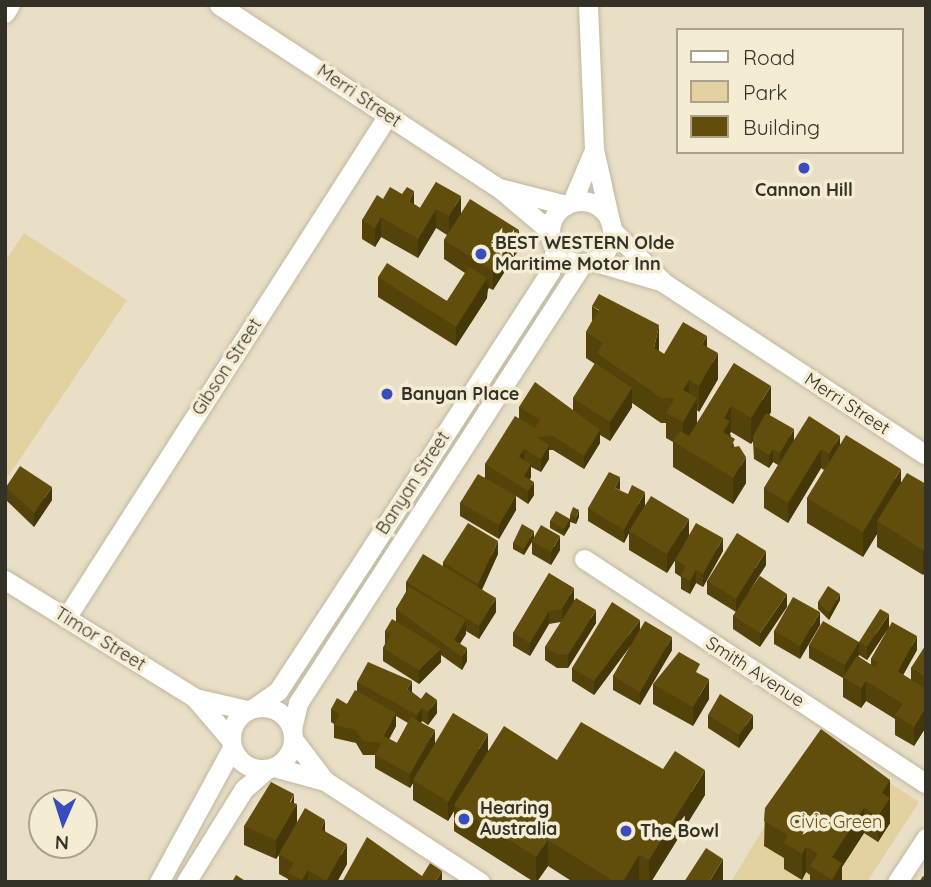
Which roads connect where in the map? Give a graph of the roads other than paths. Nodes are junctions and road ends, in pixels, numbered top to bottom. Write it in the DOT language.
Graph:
graph roads {
  1 [pos="10,5"];
  2 [pos="219,5"];
  3 [pos="588,5"];
  4 [pos="5,13"];
  5 [pos="388,115"];
  6 [pos="594,149"];
  7 [pos="499,188"];
  8 [pos="569,204"];
  9 [pos="611,225"];
  10 [pos="552,239"];
  11 [pos="587,262"];
  12 [pos="664,283"];
  13 [pos="926,455"];
  14 [pos="365,558"];
  15 [pos="584,559"];
  16 [pos="384,571"];
  17 [pos="5,580"];
  18 [pos="66,618"];
  19 [pos="195,698"];
  20 [pos="251,709"];
  21 [pos="293,734"];
  22 [pos="232,744"];
  23 [pos="270,768"];
  24 [pos="325,781"];
  25 [pos="926,784"];
  26 [pos="926,838"];
  27 [pos="159,882"];
  28 [pos="186,882"];
  29 [pos="480,882"];
  30 [pos="897,882"];
  1 -- 4 [label="street"];
  2 -- 5 [label="street, Merri Street"];
  3 -- 6 [label="street"];
  5 -- 7 [label="street, Merri Street"];
  5 -- 18 [label="street, Gibson Street"];
  6 -- 8 [label="street"];
  6 -- 9 [label="street"];
  7 -- 8 [label="street, Merri Street"];
  7 -- 10 [label="street, Merri Street"];
  8 -- 9 [label="street"];
  8 -- 10 [label="street"];
  9 -- 11 [label="street"];
  9 -- 12 [label="street, Merri Street"];
  10 -- 11 [label="street"];
  10 -- 14 [label="street, Banyan Street"];
  11 -- 12 [label="street, Merri Street"];
  11 -- 16 [label="street, Banyan Street"];
  12 -- 13 [label="street, Merri Street"];
  14 -- 16 [label="street"];
  14 -- 20 [label="street, Banyan Street"];
  15 -- 25 [label="street, Smith Avenue"];
  16 -- 21 [label="street, Banyan Street"];
  17 -- 18 [label="street, Timor Street"];
  18 -- 19 [label="street, Timor Street"];
  19 -- 20 [label="street, Timor Street"];
  19 -- 22 [label="street, Timor Street"];
  20 -- 21 [label="street"];
  20 -- 22 [label="street"];
  21 -- 23 [label="street"];
  21 -- 24 [label="street"];
  22 -- 23 [label="street"];
  22 -- 27 [label="street"];
  23 -- 24 [label="street"];
  23 -- 28 [label="street"];
  24 -- 29 [label="street"];
  26 -- 30 [label="street"];
}
